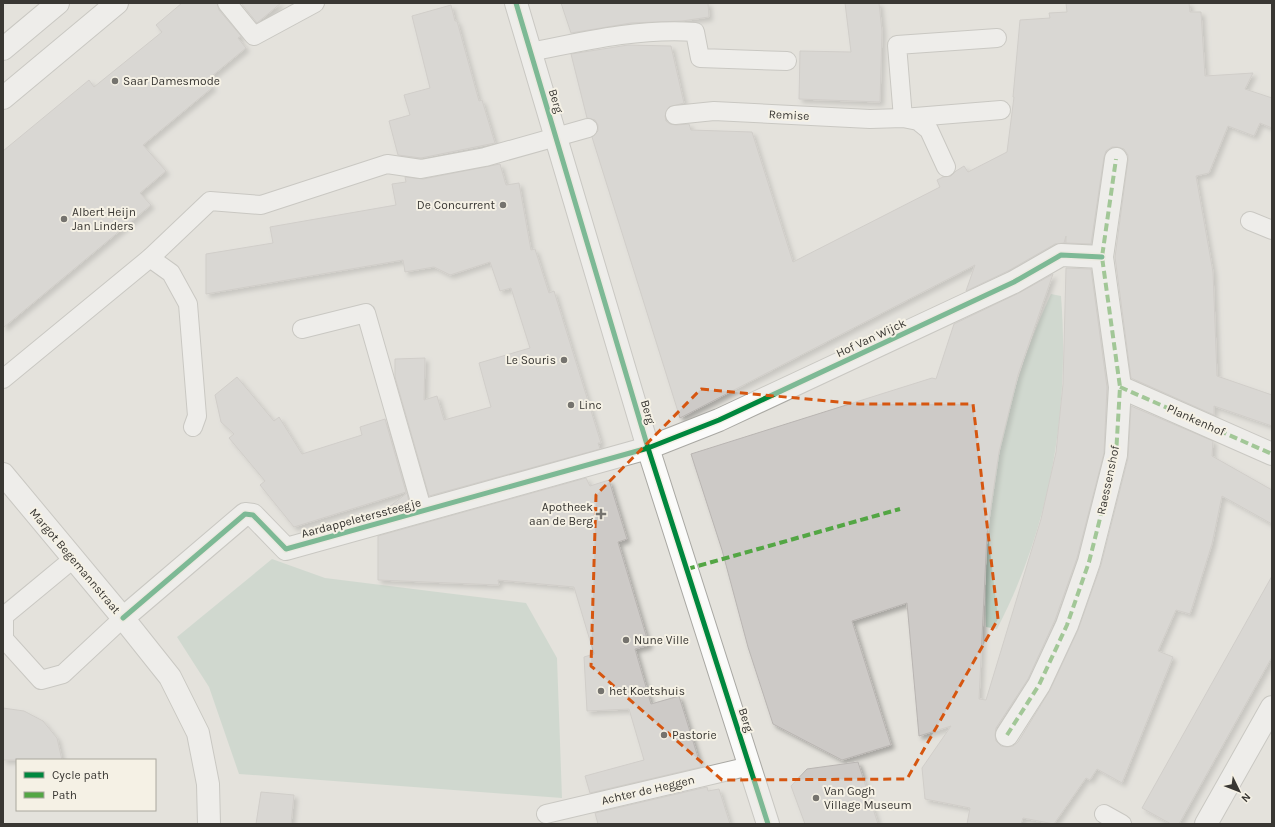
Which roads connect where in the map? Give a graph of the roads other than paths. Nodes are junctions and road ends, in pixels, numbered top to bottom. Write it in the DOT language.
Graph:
graph roads {
  1 [pos="58,3"];
  2 [pos="117,3"];
  3 [pos="227,3"];
  4 [pos="315,3"];
  5 [pos="516,3"];
  6 [pos="997,38"];
  7 [pos="3,49"];
  8 [pos="531,52"];
  9 [pos="787,61"];
  10 [pos="3,98"];
  11 [pos="1001,110"];
  12 [pos="675,115"];
  13 [pos="903,118"];
  14 [pos="588,128"];
  15 [pos="556,136"];
  16 [pos="1116,159"];
  17 [pos="946,167"];
  18 [pos="1250,221"];
  19 [pos="1272,230"];
  20 [pos="1102,257"];
  21 [pos="150,258"];
  22 [pos="302,329"];
  23 [pos="3,379"];
  24 [pos="1120,387"];
  25 [pos="193,427"];
  26 [pos="648,448"];
  27 [pos="1272,454"];
  28 [pos="3,474"];
  29 [pos="423,512"];
  30 [pos="73,559"];
  31 [pos="123,618"];
  32 [pos="1272,707"];
  33 [pos="1007,735"];
  34 [pos="750,766"];
  35 [pos="546,814"];
  36 [pos="1104,814"];
  37 [pos="209,824"];
  38 [pos="768,824"];
  39 [pos="1122,824"];
  40 [pos="1206,824"];
  1 -- 7 [label="street"];
  2 -- 10 [label="street"];
  3 -- 4 [label="lane"];
  5 -- 8 [label="street, Berg"];
  6 -- 13 [label="lane"];
  8 -- 9 [label="lane"];
  8 -- 15 [label="street, Berg"];
  11 -- 13 [label="lane, Remise"];
  12 -- 13 [label="lane, Remise"];
  13 -- 17 [label="lane, Remise"];
  14 -- 15 [label="lane"];
  15 -- 21 [label="lane"];
  15 -- 26 [label="street, Berg"];
  16 -- 20 [label="street, Raessenshof"];
  18 -- 19 [label="lane"];
  20 -- 24 [label="street, Raessenshof"];
  20 -- 26 [label="street, Hof Van Wijck"];
  21 -- 23 [label="lane"];
  21 -- 25 [label="lane"];
  22 -- 29 [label="lane"];
  24 -- 27 [label="street, Plankenhof"];
  24 -- 33 [label="street, Raessenshof"];
  26 -- 29 [label="street, Aardappeleterssteegje"];
  26 -- 34 [label="street, Berg"];
  28 -- 30 [label="street, Margot Begemannstraat"];
  29 -- 31 [label="street, Aardappeleterssteegje"];
  30 -- 31 [label="street, Margot Begemannstraat"];
  30 -- 31 [label="lane"];
  31 -- 37 [label="street, Margot Begemannstraat"];
  32 -- 40 [label="street"];
  34 -- 35 [label="lane, Achter de Heggen"];
  34 -- 38 [label="street, Berg"];
  36 -- 39 [label="lane"];
}
